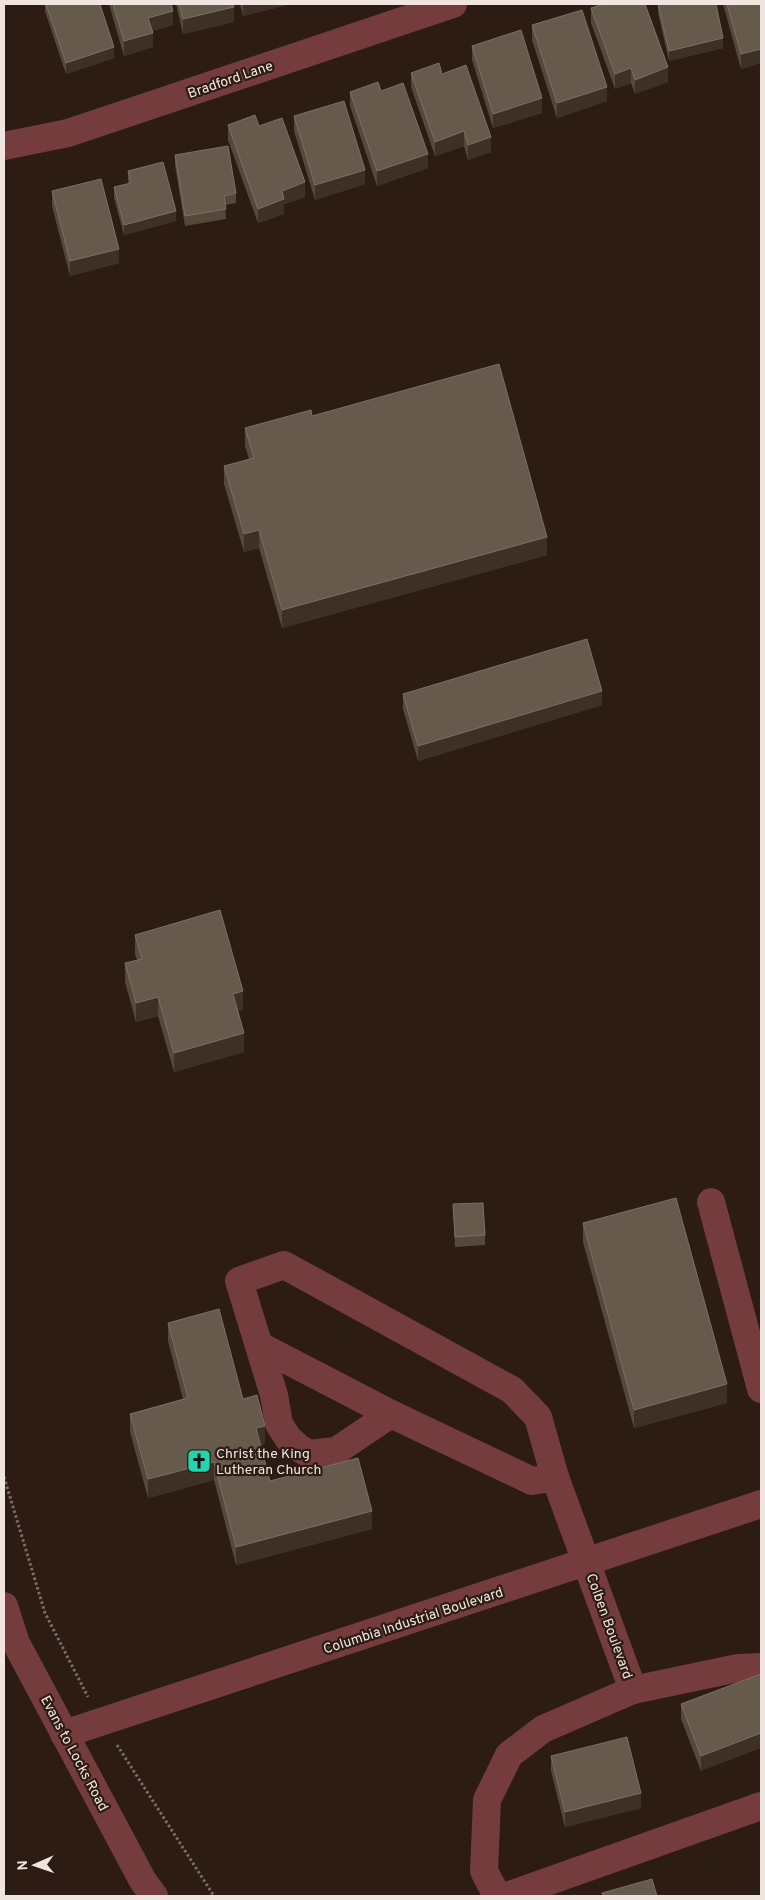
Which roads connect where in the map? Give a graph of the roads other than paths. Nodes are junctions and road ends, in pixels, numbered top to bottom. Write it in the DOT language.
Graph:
graph roads {
  1 [pos="453,4"];
  2 [pos="4,146"];
  3 [pos="711,1202"];
  4 [pos="260,1346"];
  5 [pos="761,1389"];
  6 [pos="391,1414"];
  7 [pos="555,1476"];
  8 [pos="761,1504"];
  9 [pos="587,1563"];
  10 [pos="4,1606"];
  11 [pos="761,1667"];
  12 [pos="633,1690"];
  13 [pos="64,1734"];
  14 [pos="761,1806"];
  15 [pos="154,1896"];
  16 [pos="497,1896"];
  17 [pos="507,1896"];
  1 -- 2 [label="street, Bradford Lane"];
  3 -- 5 [label="street"];
  4 -- 6 [label="street"];
  4 -- 6 [label="street"];
  4 -- 7 [label="street, Colben Boulevard"];
  6 -- 7 [label="street"];
  7 -- 9 [label="street, Colben Boulevard"];
  8 -- 9 [label="street, Columbia Industrial Boulevard"];
  9 -- 12 [label="street, Colben Boulevard"];
  9 -- 13 [label="street, Columbia Industrial Boulevard"];
  10 -- 13 [label="street, Evans to Locks Road"];
  11 -- 12 [label="street"];
  12 -- 16 [label="street"];
  13 -- 15 [label="street, Evans to Locks Road"];
  14 -- 17 [label="street"];
}
